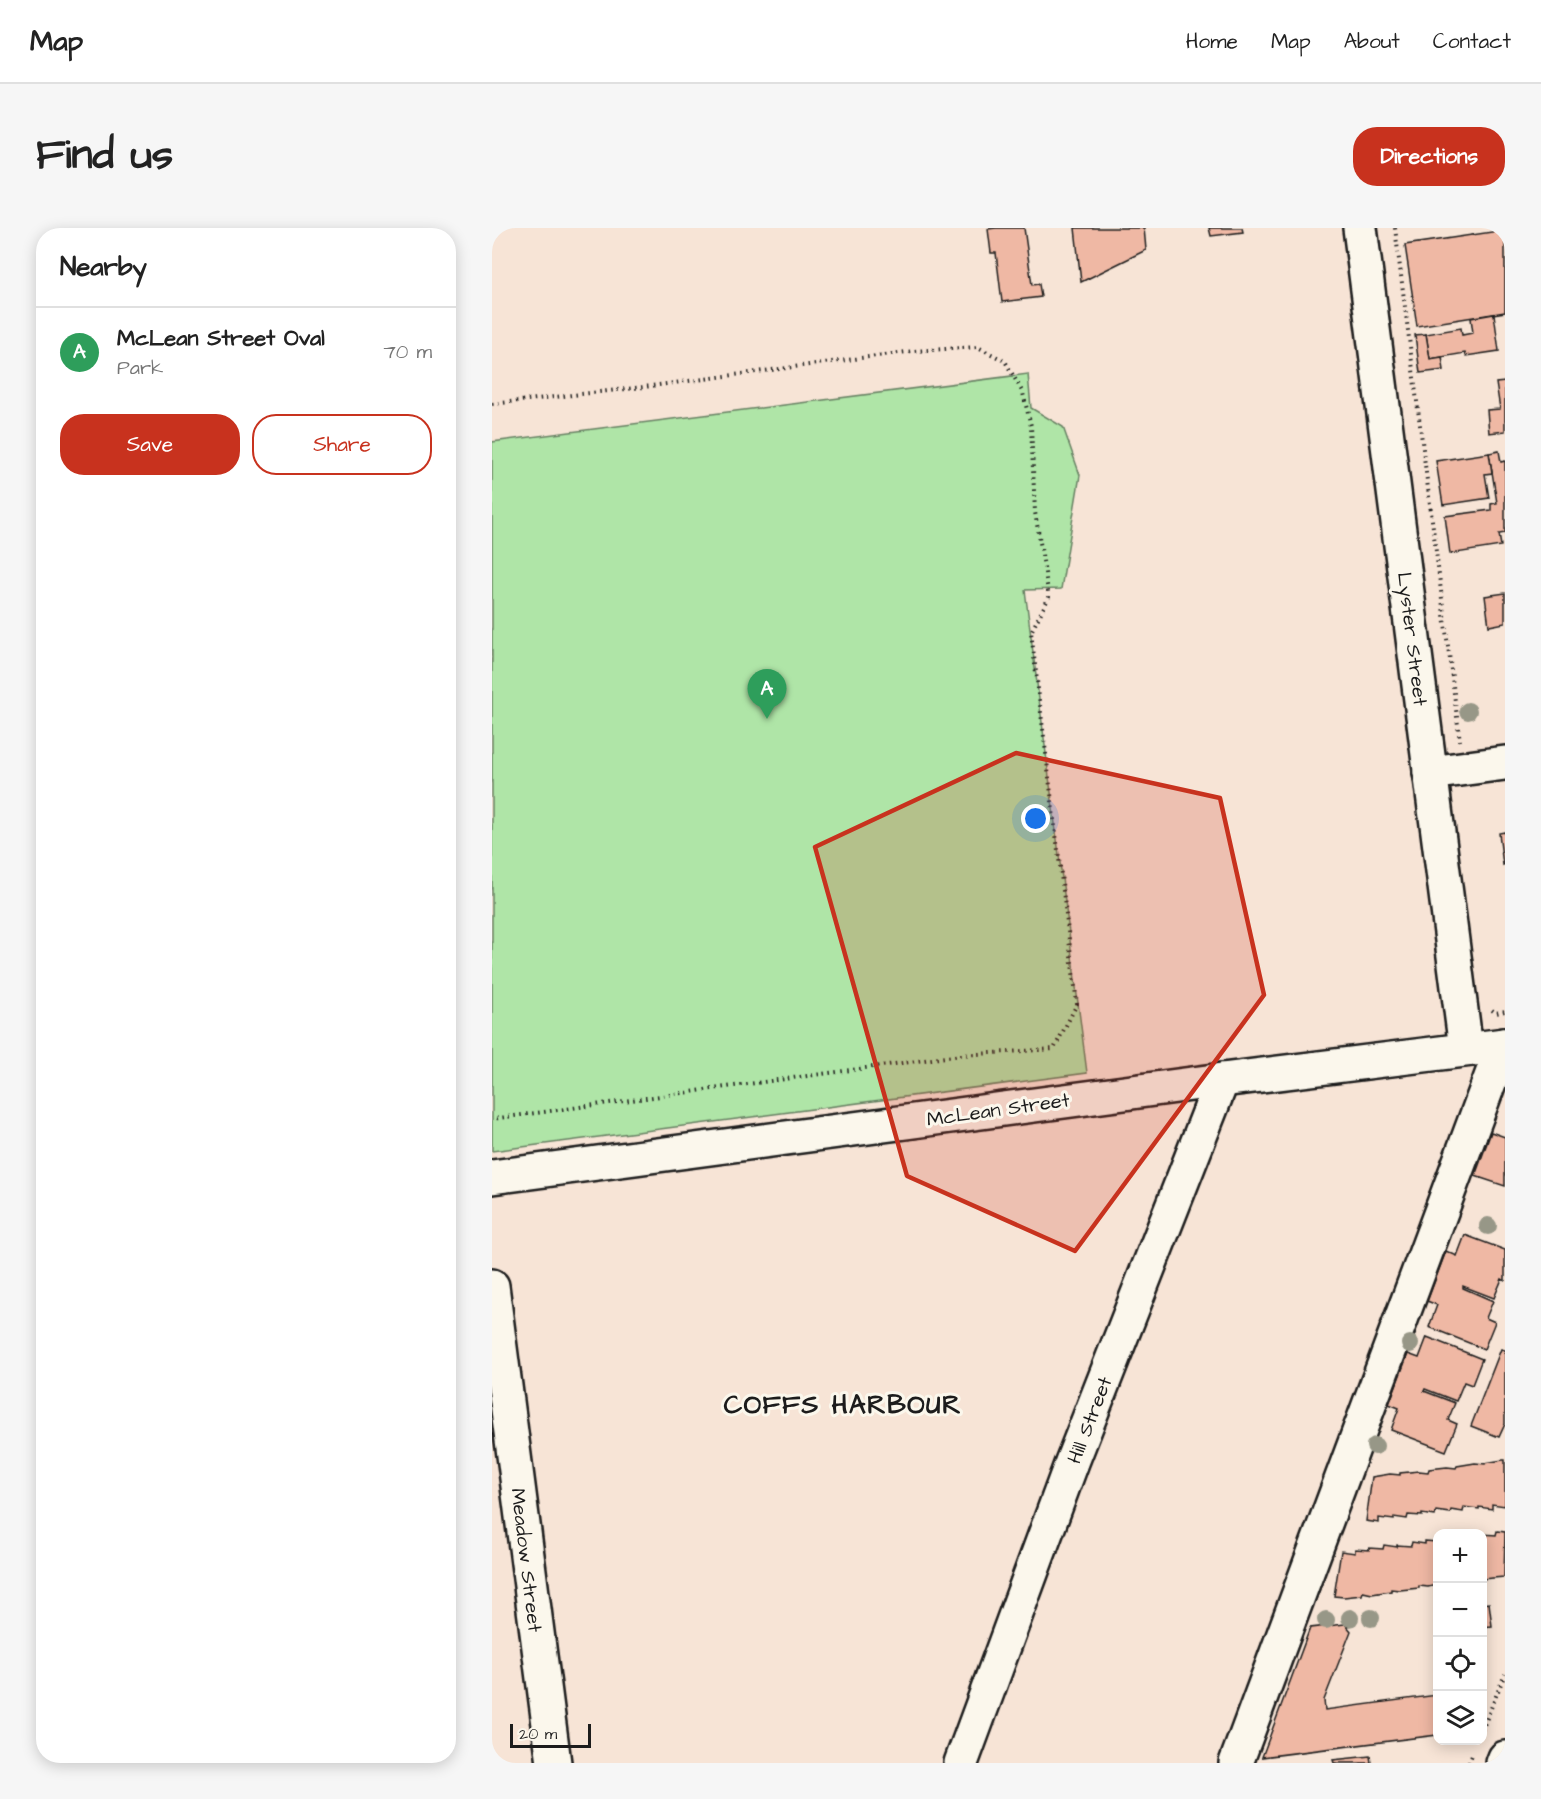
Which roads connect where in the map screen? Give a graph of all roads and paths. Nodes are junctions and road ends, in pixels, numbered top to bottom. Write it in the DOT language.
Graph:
graph roads {
  1 [pos="1360,228"];
  2 [pos="1395,228"];
  3 [pos="492,404"];
  4 [pos="1505,763"];
  5 [pos="1446,771"];
  6 [pos="1490,1009"];
  7 [pos="1505,1011"];
  8 [pos="1504,1045"];
  9 [pos="1466,1049"];
  10 [pos="1222,1080"];
  11 [pos="492,1119"];
  12 [pos="492,1178"];
  13 [pos="492,1287"];
  14 [pos="1505,1674"];
  15 [pos="1487,1718"];
  16 [pos="1505,1758"];
  17 [pos="554,1763"];
  18 [pos="961,1763"];
  19 [pos="1236,1763"];
  20 [pos="1503,1763"];
  1 -- 5 [label="street, Lyster Street"];
  2 -- 5 [label="path"];
  3 -- 11 [label="path"];
  4 -- 5 [label="street"];
  5 -- 9 [label="street, Lyster Street"];
  6 -- 7 [label="path"];
  8 -- 9 [label="street, McLean Street"];
  8 -- 19 [label="street"];
  9 -- 10 [label="street, McLean Street"];
  10 -- 12 [label="street, McLean Street"];
  10 -- 18 [label="street, Hill Street"];
  13 -- 17 [label="street, Meadow Street"];
  14 -- 15 [label="path"];
  16 -- 20 [label="street"];
}
